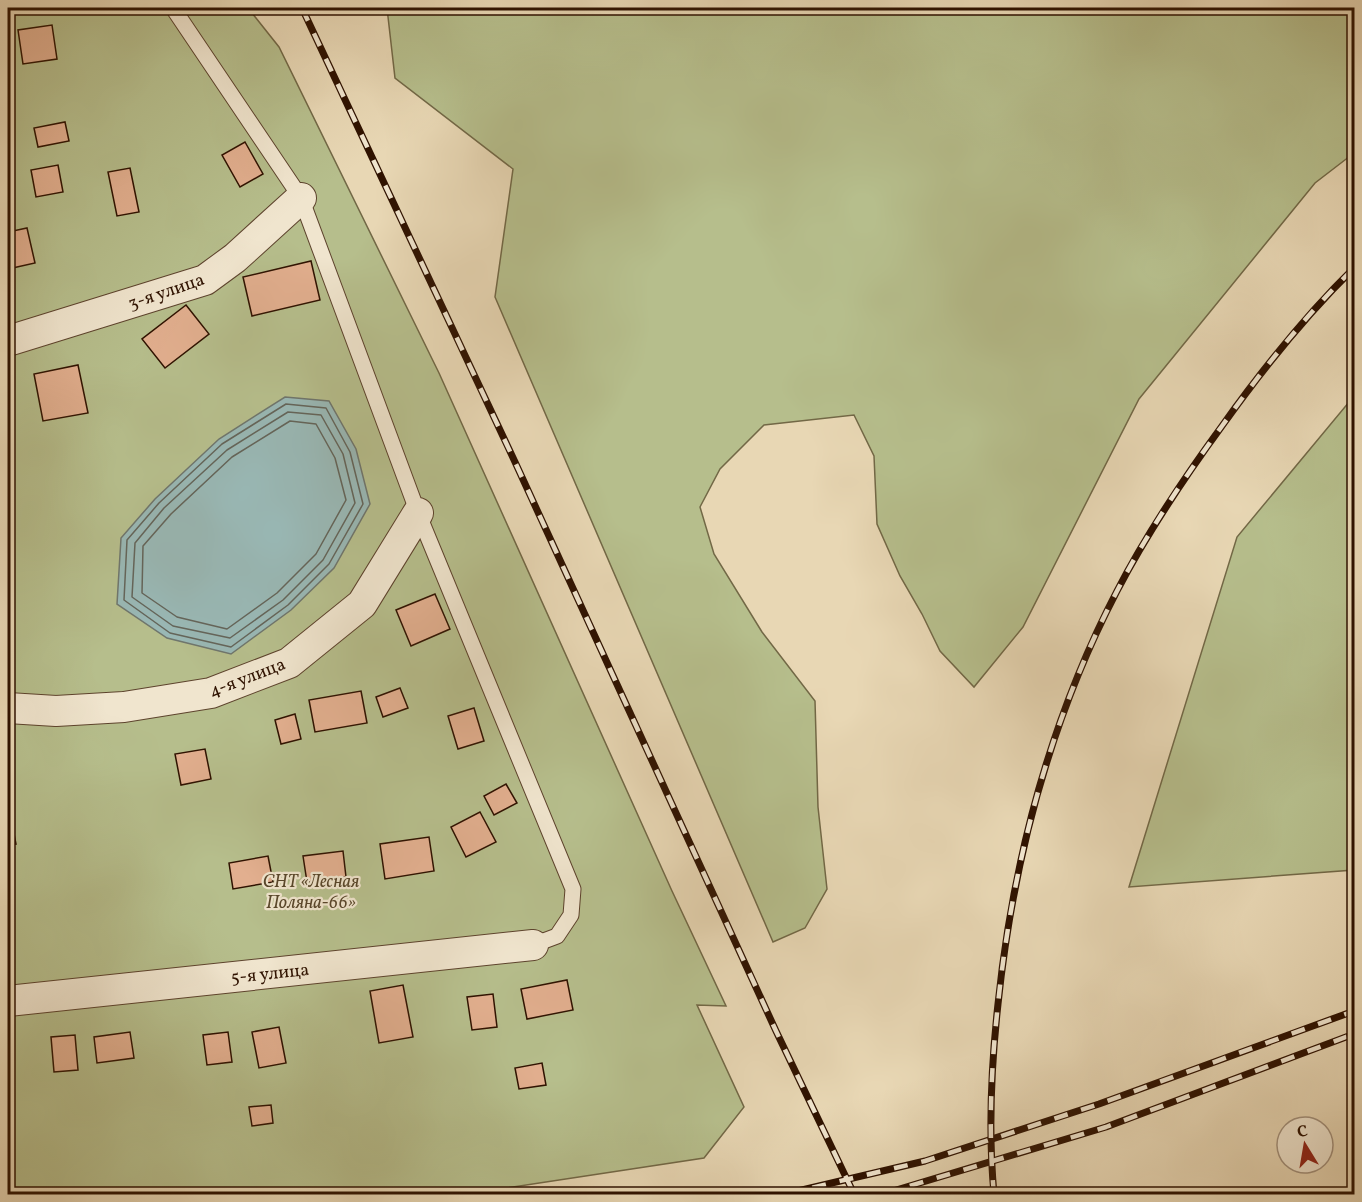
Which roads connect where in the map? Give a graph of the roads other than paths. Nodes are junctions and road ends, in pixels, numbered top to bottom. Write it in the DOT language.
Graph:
graph roads {
  1 [pos="173,8"];
  2 [pos="301,198"];
  3 [pos="8,341"];
  4 [pos="418,513"];
  5 [pos="8,708"];
  6 [pos="533,945"];
  7 [pos="8,1001"];
  1 -- 2 [label="lane"];
  2 -- 3 [label="street, 3-я улица"];
  2 -- 4 [label="lane"];
  4 -- 5 [label="street, 4-я улица"];
  4 -- 6 [label="lane"];
  6 -- 7 [label="street, 5-я улица"];
}
